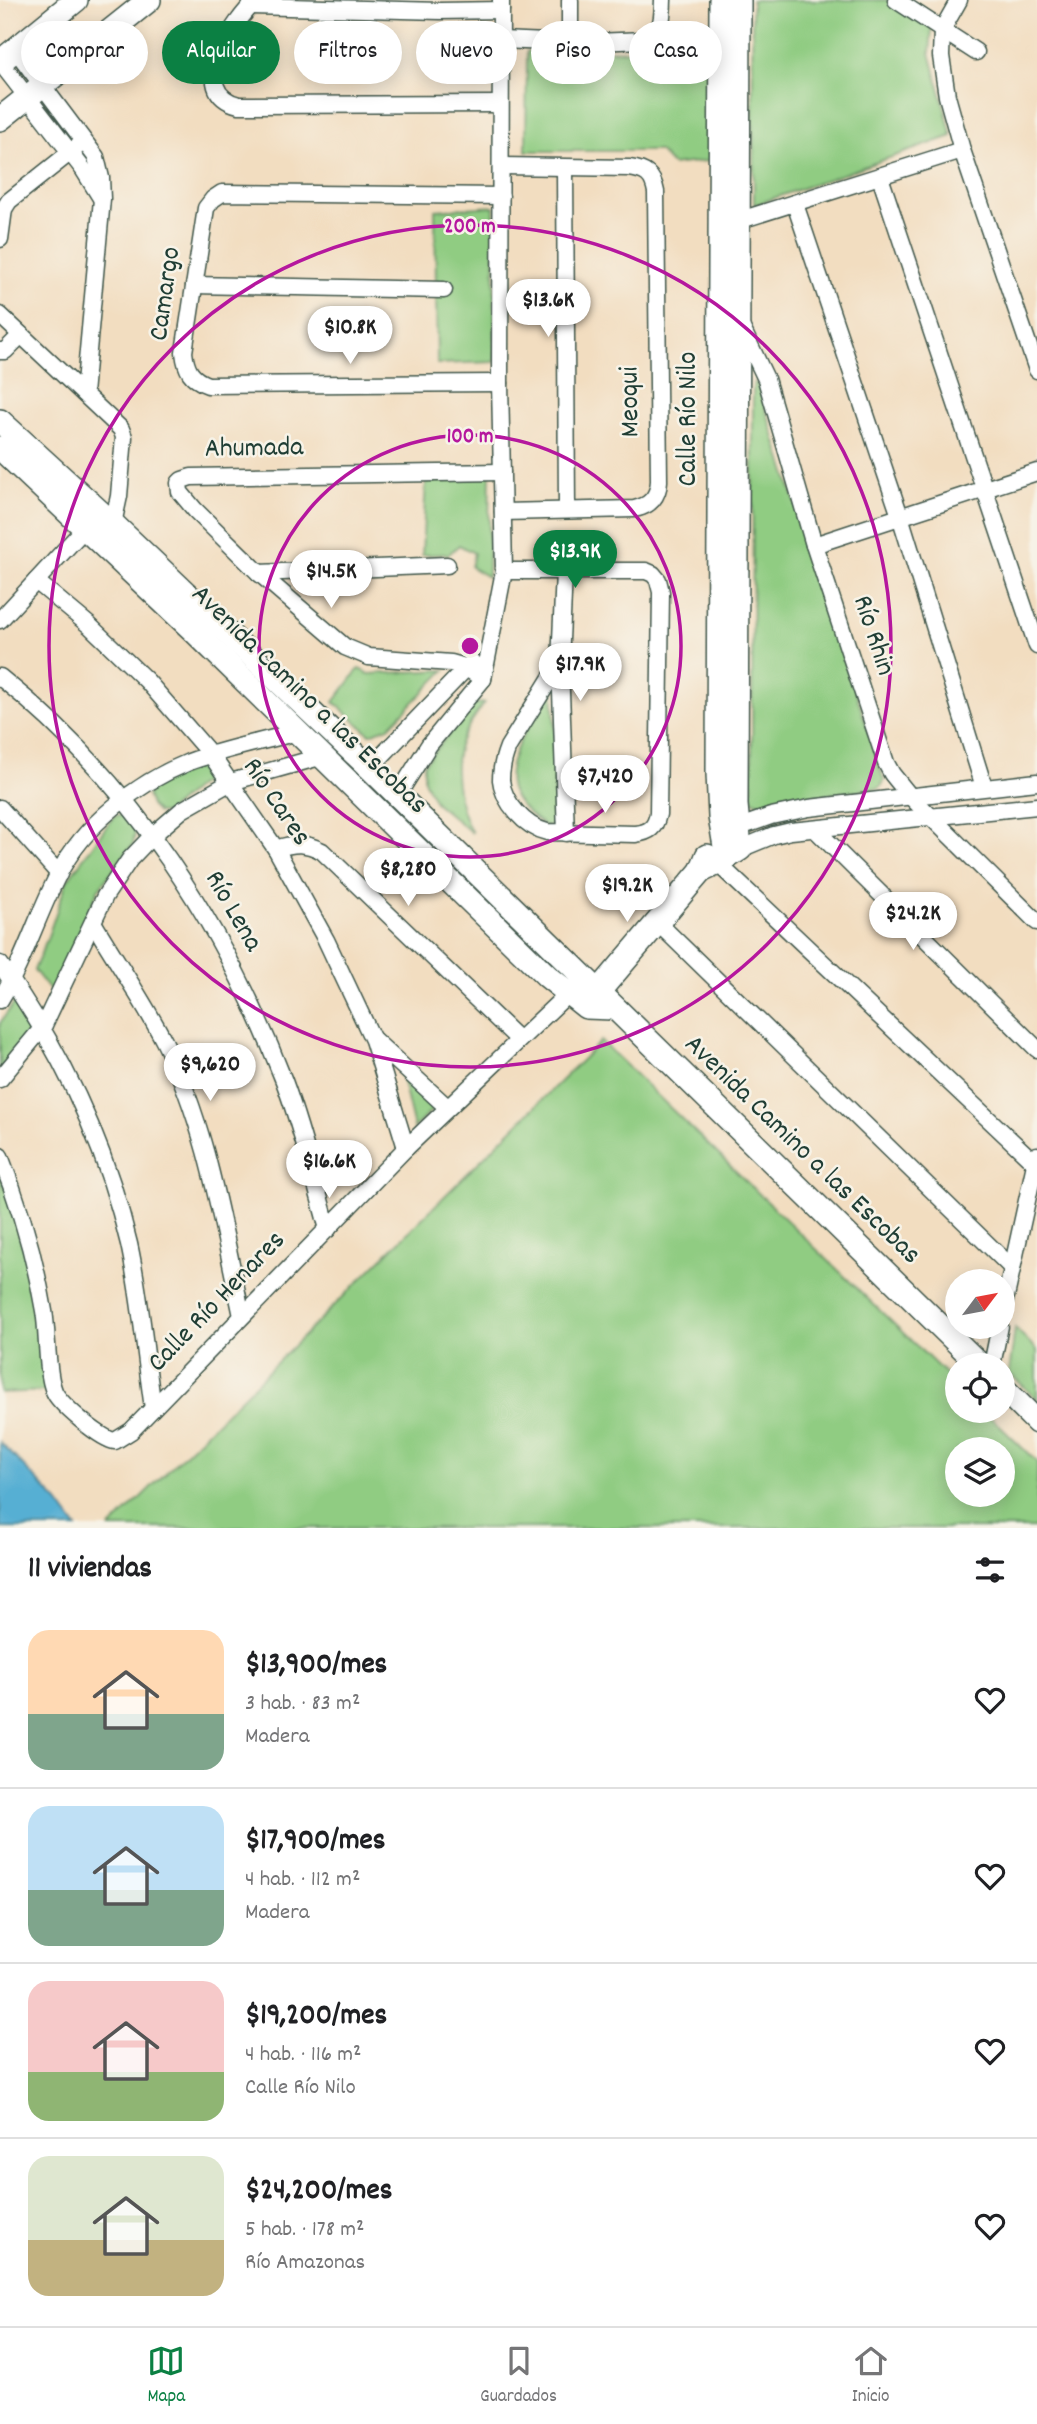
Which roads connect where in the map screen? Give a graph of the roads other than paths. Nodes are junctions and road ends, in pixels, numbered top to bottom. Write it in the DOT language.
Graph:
graph roads {
  1 [pos="76,0"];
  2 [pos="149,0"];
  3 [pos="570,0"];
  4 [pos="663,0"];
  5 [pos="721,0"];
  6 [pos="739,0"];
  7 [pos="896,0"];
  8 [pos="959,0"];
  9 [pos="254,3"];
  10 [pos="501,5"];
  11 [pos="440,6"];
  12 [pos="570,21"];
  13 [pos="942,30"];
  14 [pos="615,41"];
  15 [pos="976,52"];
  16 [pos="5,58"];
  17 [pos="500,84"];
  18 [pos="35,91"];
  19 [pos="500,104"];
  20 [pos="0,120"];
  21 [pos="85,142"];
  22 [pos="962,150"];
  23 [pos="70,153"];
  24 [pos="502,166"];
  25 [pos="565,168"];
  26 [pos="880,177"];
  27 [pos="501,196"];
  28 [pos="102,199"];
  29 [pos="795,204"];
  30 [pos="729,224"];
  31 [pos="0,239"];
  32 [pos="194,285"];
  33 [pos="444,290"];
  34 [pos="0,315"];
  35 [pos="737,319"];
  36 [pos="21,335"];
  37 [pos="0,351"];
  38 [pos="1037,370"];
  39 [pos="500,383"];
  40 [pos="84,394"];
  41 [pos="0,421"];
  42 [pos="0,448"];
  43 [pos="502,472"];
  44 [pos="1037,472"];
  45 [pos="985,489"];
  46 [pos="567,510"];
  47 [pos="503,512"];
  48 [pos="900,516"];
  49 [pos="113,524"];
  50 [pos="85,528"];
  51 [pos="814,545"];
  52 [pos="447,565"];
  53 [pos="504,571"];
  54 [pos="565,572"];
  55 [pos="260,573"];
  56 [pos="36,581"];
  57 [pos="0,620"];
  58 [pos="201,623"];
  59 [pos="1037,646"];
  60 [pos="489,650"];
  61 [pos="560,663"];
  62 [pos="465,667"];
  63 [pos="0,677"];
  64 [pos="483,679"];
  65 [pos="297,732"];
  66 [pos="211,755"];
  67 [pos="323,756"];
  68 [pos="370,768"];
  69 [pos="231,782"];
  70 [pos="1037,782"];
  71 [pos="984,787"];
  72 [pos="909,795"];
  73 [pos="397,796"];
  74 [pos="125,799"];
  75 [pos="1037,806"];
  76 [pos="0,808"];
  77 [pos="930,816"];
  78 [pos="815,829"];
  79 [pos="566,833"];
  80 [pos="153,835"];
  81 [pos="276,849"];
  82 [pos="722,852"];
  83 [pos="59,874"];
  84 [pos="93,922"];
  85 [pos="657,922"];
  86 [pos="1037,922"];
  87 [pos="0,964"];
  88 [pos="12,980"];
  89 [pos="589,996"];
  90 [pos="0,1000"];
  91 [pos="43,1027"];
  92 [pos="518,1039"];
  93 [pos="373,1040"];
  94 [pos="1037,1049"];
  95 [pos="0,1079"];
  96 [pos="447,1107"];
  97 [pos="406,1147"];
  98 [pos="0,1156"];
  99 [pos="1036,1159"];
  100 [pos="328,1229"];
  101 [pos="1011,1267"];
  102 [pos="243,1316"];
  103 [pos="966,1353"];
  104 [pos="1015,1400"];
  105 [pos="153,1408"];
  106 [pos="1037,1422"];
  1 -- 16 [label="street"];
  2 -- 18 [label="street"];
  3 -- 12 [label="street"];
  4 -- 14 [label="street"];
  5 -- 30 [label="street, Calle Río Nilo"];
  6 -- 30 [label="street, Calle Río Nilo"];
  7 -- 13 [label="street"];
  8 -- 13 [label="street"];
  9 -- 11 [label="street"];
  9 -- 19 [label="street"];
  10 -- 11 [label="street"];
  13 -- 15 [label="street"];
  13 -- 22 [label="street"];
  16 -- 18 [label="street"];
  17 -- 19 [label="street"];
  18 -- 20 [label="street"];
  18 -- 21 [label="street"];
  18 -- 23 [label="street"];
  19 -- 24 [label="street"];
  21 -- 23 [label="street"];
  21 -- 28 [label="street"];
  22 -- 26 [label="street"];
  22 -- 38 [label="street"];
  23 -- 28 [label="street"];
  23 -- 31 [label="street"];
  24 -- 25 [label="street, Meoqui"];
  24 -- 27 [label="street"];
  25 -- 46 [label="street"];
  25 -- 46 [label="street, Meoqui"];
  26 -- 29 [label="street"];
  26 -- 45 [label="street"];
  27 -- 32 [label="street, Camargo"];
  27 -- 39 [label="street"];
  28 -- 40 [label="street"];
  29 -- 30 [label="street"];
  29 -- 48 [label="street"];
  30 -- 35 [label="street, Calle Río Nilo"];
  30 -- 82 [label="street, Calle Río Nilo"];
  32 -- 33 [label="street"];
  32 -- 39 [label="street, Camargo"];
  34 -- 36 [label="street"];
  35 -- 51 [label="street, Río Rhin"];
  35 -- 82 [label="street, Calle Río Nilo"];
  36 -- 37 [label="street"];
  36 -- 40 [label="street"];
  39 -- 43 [label="street"];
  40 -- 49 [label="street"];
  41 -- 49 [label="street, Avenida Camino a las Escobas"];
  42 -- 50 [label="street, Avenida Camino a las Escobas"];
  43 -- 47 [label="street"];
  43 -- 55 [label="street, Ahumada"];
  44 -- 45 [label="street"];
  45 -- 48 [label="street"];
  45 -- 59 [label="street"];
  46 -- 47 [label="street, Meoqui"];
  47 -- 53 [label="street"];
  48 -- 51 [label="street"];
  48 -- 71 [label="street"];
  49 -- 58 [label="street, Avenida Camino a las Escobas"];
  50 -- 56 [label="street"];
  50 -- 58 [label="street, Avenida Camino a las Escobas"];
  51 -- 72 [label="street, Río Rhin"];
  52 -- 55 [label="street"];
  53 -- 54 [label="street"];
  53 -- 60 [label="street"];
  54 -- 61 [label="street"];
  54 -- 79 [label="street"];
  55 -- 62 [label="street, Ahumada"];
  56 -- 57 [label="street"];
  56 -- 66 [label="street, Río Cares"];
  58 -- 65 [label="street, Avenida Camino a las Escobas"];
  58 -- 68 [label="street, Avenida Camino a las Escobas"];
  60 -- 62 [label="street"];
  60 -- 64 [label="street"];
  61 -- 79 [label="street"];
  61 -- 79 [label="street"];
  62 -- 64 [label="street, Ahumada"];
  62 -- 68 [label="street"];
  63 -- 74 [label="street, Río Lena"];
  64 -- 73 [label="street"];
  65 -- 66 [label="street"];
  65 -- 67 [label="street, Avenida Camino a las Escobas"];
  66 -- 69 [label="street, Río Cares"];
  66 -- 74 [label="street"];
  67 -- 69 [label="street"];
  67 -- 89 [label="street, Avenida Camino a las Escobas"];
  68 -- 73 [label="street, Avenida Camino a las Escobas"];
  69 -- 80 [label="street"];
  69 -- 81 [label="street, Río Cares"];
  70 -- 71 [label="street"];
  71 -- 72 [label="street"];
  72 -- 77 [label="street, Río Rhin"];
  72 -- 82 [label="street"];
  73 -- 89 [label="street, Avenida Camino a las Escobas"];
  74 -- 80 [label="street, Río Lena"];
  74 -- 83 [label="street"];
  75 -- 77 [label="street"];
  76 -- 83 [label="street"];
  77 -- 78 [label="street"];
  77 -- 86 [label="street, Río Rhin"];
  78 -- 82 [label="street"];
  78 -- 94 [label="street"];
  80 -- 84 [label="street"];
  80 -- 100 [label="street, Río Lena"];
  81 -- 92 [label="street"];
  81 -- 93 [label="street, Río Cares"];
  82 -- 85 [label="street"];
  82 -- 99 [label="street"];
  83 -- 88 [label="street"];
  84 -- 91 [label="street"];
  84 -- 102 [label="street"];
  85 -- 89 [label="street"];
  85 -- 101 [label="street"];
  87 -- 88 [label="street"];
  88 -- 90 [label="street"];
  88 -- 91 [label="street"];
  89 -- 92 [label="street, Calle Río Henares"];
  89 -- 103 [label="street, Avenida Camino a las Escobas"];
  91 -- 95 [label="street"];
  91 -- 105 [label="street"];
  92 -- 96 [label="street, Calle Río Henares"];
  93 -- 96 [label="street"];
  93 -- 97 [label="street, Río Cares"];
  96 -- 97 [label="street, Calle Río Henares"];
  97 -- 100 [label="street, Calle Río Henares"];
  98 -- 105 [label="street, Calle Río Henares"];
  99 -- 101 [label="street"];
  100 -- 102 [label="street, Calle Río Henares"];
  102 -- 105 [label="street, Calle Río Henares"];
  104 -- 106 [label="street"];
}
